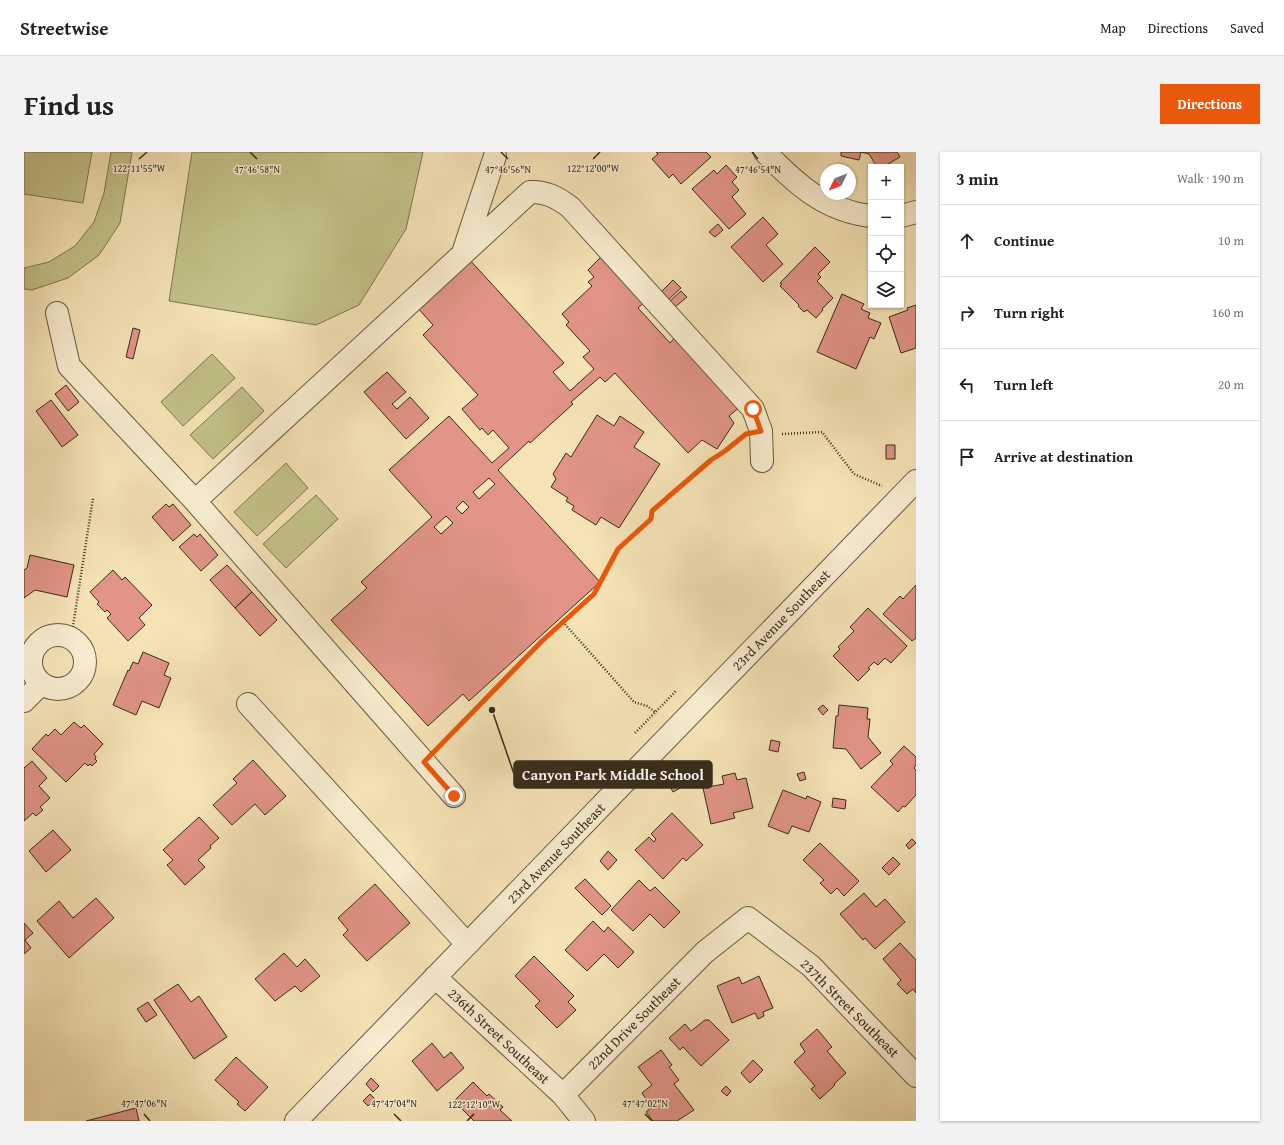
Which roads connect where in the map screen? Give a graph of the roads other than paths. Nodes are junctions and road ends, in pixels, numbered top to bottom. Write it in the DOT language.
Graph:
graph roads {
  1 [pos="765,152"];
  2 [pos="495,156"];
  3 [pos="916,212"];
  4 [pos="904,215"];
  5 [pos="868,216"];
  6 [pos="463,254"];
  7 [pos="57,313"];
  8 [pos="762,461"];
  9 [pos="910,488"];
  10 [pos="195,501"];
  11 [pos="41,684"];
  12 [pos="24,701"];
  13 [pos="248,704"];
  14 [pos="454,796"];
  15 [pos="466,944"];
  16 [pos="705,952"];
  17 [pos="435,977"];
  18 [pos="916,1076"];
  19 [pos="563,1095"];
  20 [pos="296,1121"];
  21 [pos="584,1121"];
  1 -- 5 [label="street"];
  2 -- 6 [label="street"];
  3 -- 4 [label="street"];
  6 -- 8 [label="street"];
  6 -- 10 [label="street"];
  7 -- 10 [label="street"];
  9 -- 15 [label="street, 23rd Avenue Southeast"];
  10 -- 14 [label="street"];
  11 -- 11 [label="street"];
  11 -- 12 [label="street"];
  13 -- 15 [label="street"];
  15 -- 17 [label="street, 23rd Avenue Southeast"];
  16 -- 18 [label="street, 237th Street Southeast"];
  16 -- 19 [label="street, 22nd Drive Southeast"];
  17 -- 19 [label="street, 236th Street Southeast"];
  17 -- 20 [label="street, 23rd Avenue Southeast"];
  19 -- 21 [label="street, 236th Street Southeast"];
}
